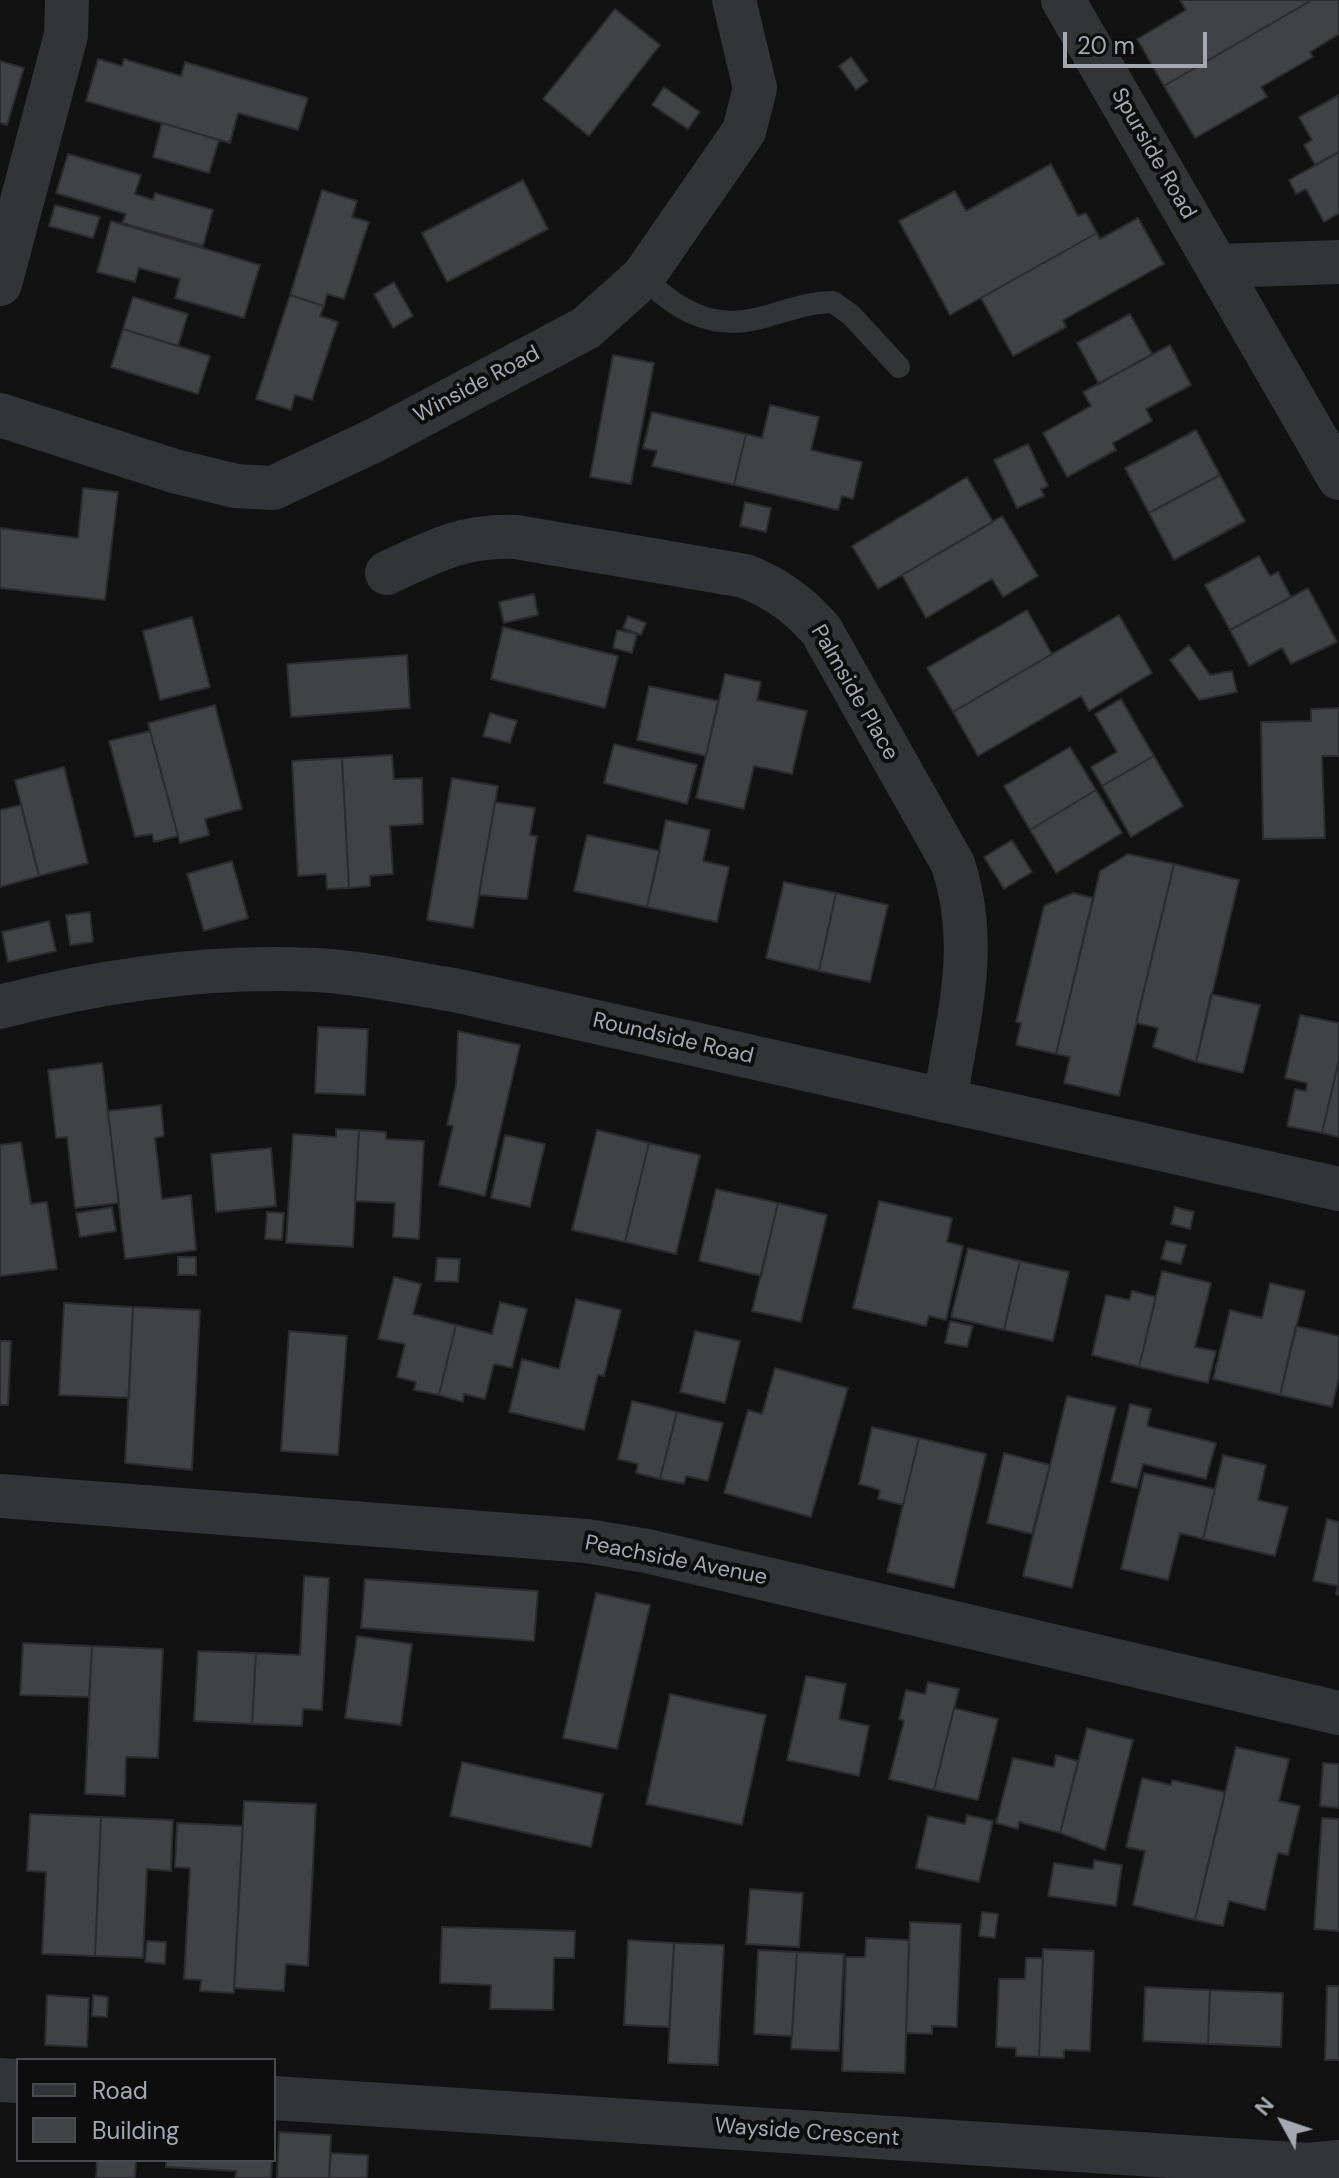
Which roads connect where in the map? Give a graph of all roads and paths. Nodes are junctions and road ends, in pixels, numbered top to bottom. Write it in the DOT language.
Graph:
graph roads {
  1 [pos="67,0"];
  2 [pos="734,0"];
  3 [pos="1063,0"];
  4 [pos="1339,262"];
  5 [pos="1218,266"];
  6 [pos="643,277"];
  7 [pos="0,284"];
  8 [pos="899,367"];
  9 [pos="0,415"];
  10 [pos="1339,478"];
  11 [pos="387,573"];
  12 [pos="0,1007"];
  13 [pos="945,1101"];
  14 [pos="1339,1189"];
  15 [pos="0,1496"];
  16 [pos="1339,1713"];
  17 [pos="276,2098"];
  18 [pos="1339,2162"];
  1 -- 7 [label="street"];
  2 -- 6 [label="street, Winside Road"];
  3 -- 5 [label="street, Spurside Road"];
  4 -- 5 [label="street"];
  5 -- 10 [label="street, Spurside Road"];
  6 -- 8 [label="lane"];
  6 -- 9 [label="street, Winside Road"];
  11 -- 13 [label="street, Palmside Place"];
  12 -- 13 [label="street, Roundside Road"];
  13 -- 14 [label="street, Roundside Road"];
  15 -- 16 [label="street, Peachside Avenue"];
  17 -- 18 [label="street, Wayside Crescent"];
}
